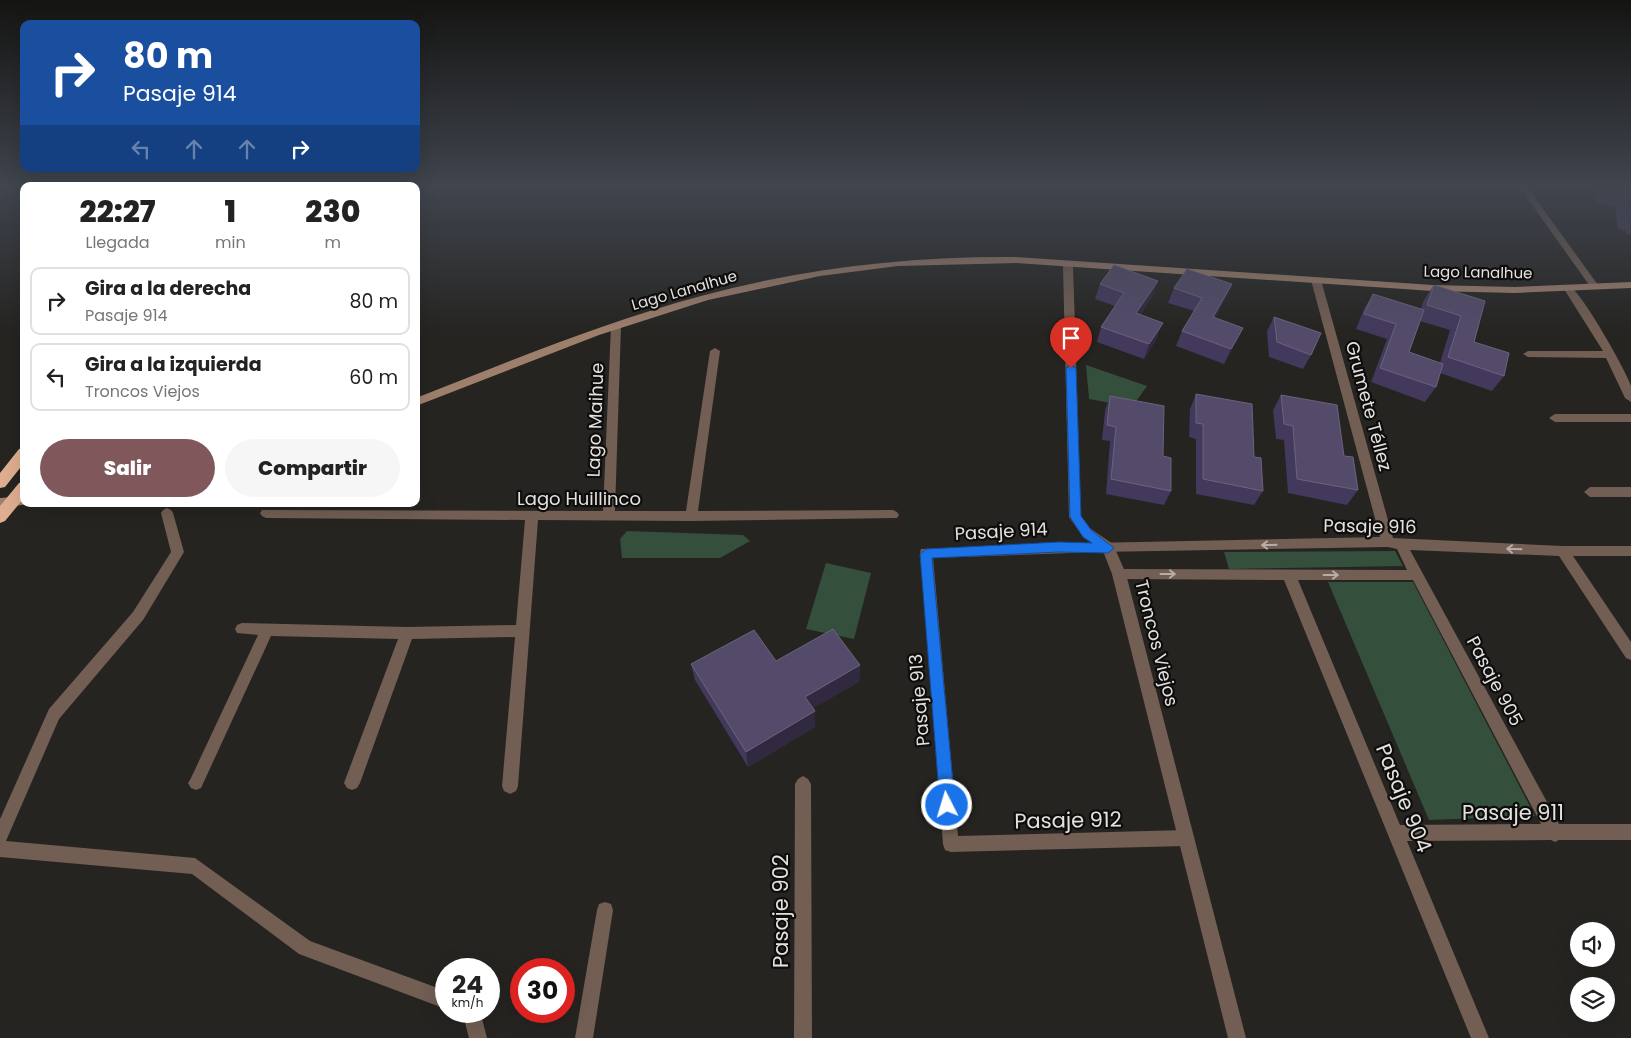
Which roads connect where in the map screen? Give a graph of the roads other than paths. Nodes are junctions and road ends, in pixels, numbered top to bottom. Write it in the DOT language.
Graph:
graph roads {
  1 [pos="1558,236"];
  2 [pos="1068,265"];
  3 [pos="1316,280"];
  4 [pos="1631,285"];
  5 [pos="1595,288"];
  6 [pos="1568,289"];
  7 [pos="616,326"];
  8 [pos="715,351"];
  9 [pos="1528,354"];
  10 [pos="1610,355"];
  11 [pos="1631,398"];
  12 [pos="420,400"];
  13 [pos="1555,418"];
  14 [pos="1631,418"];
  15 [pos="20,458"];
  16 [pos="0,483"];
  17 [pos="20,492"];
  18 [pos="1590,492"];
  19 [pos="1631,492"];
  20 [pos="20,501"];
  21 [pos="0,503"];
  22 [pos="167,513"];
  23 [pos="266,513"];
  24 [pos="532,515"];
  25 [pos="609,515"];
  26 [pos="893,515"];
  27 [pos="691,516"];
  28 [pos="0,517"];
  29 [pos="1395,544"];
  30 [pos="1108,548"];
  31 [pos="1563,551"];
  32 [pos="1631,551"];
  33 [pos="926,554"];
  34 [pos="1120,574"];
  35 [pos="1289,575"];
  36 [pos="1418,575"];
  37 [pos="242,629"];
  38 [pos="521,631"];
  39 [pos="266,632"];
  40 [pos="406,633"];
  41 [pos="1631,654"];
  42 [pos="196,783"];
  43 [pos="352,783"];
  44 [pos="803,784"];
  45 [pos="510,786"];
  46 [pos="1631,832"];
  47 [pos="1396,833"];
  48 [pos="1555,834"];
  49 [pos="0,837"];
  50 [pos="1186,838"];
  51 [pos="951,844"];
  52 [pos="0,849"];
  53 [pos="605,910"];
  54 [pos="435,996"];
  55 [pos="475,1023"];
  56 [pos="478,1038"];
  57 [pos="584,1038"];
  58 [pos="803,1038"];
  59 [pos="1237,1038"];
  60 [pos="1480,1038"];
  1 -- 5 [label="street"];
  2 -- 3 [label="main road, Lago Lanalhue"];
  2 -- 7 [label="main road, Lago Lanalhue"];
  2 -- 30 [label="street"];
  3 -- 6 [label="main road, Lago Lanalhue"];
  3 -- 29 [label="street, Grumete Téllez"];
  4 -- 5 [label="main road, Lago Lanalhue"];
  5 -- 6 [label="main road, Lago Lanalhue"];
  6 -- 10 [label="street"];
  7 -- 12 [label="main road, Lago Lanalhue"];
  7 -- 25 [label="street, Lago Maihue"];
  8 -- 27 [label="street"];
  9 -- 10 [label="street"];
  10 -- 11 [label="street"];
  13 -- 14 [label="street"];
  15 -- 16 [label="highway"];
  17 -- 28 [label="highway"];
  18 -- 19 [label="street"];
  20 -- 21 [label="main road"];
  22 -- 49 [label="street"];
  23 -- 24 [label="street, Lago Huillinco"];
  24 -- 25 [label="street, Lago Huillinco"];
  24 -- 38 [label="street"];
  25 -- 27 [label="street, Lago Huillinco"];
  26 -- 27 [label="street, Lago Huillinco"];
  29 -- 30 [label="street, Pasaje 916, one-way"];
  31 -- 29 [label="street, Pasaje 916, one-way"];
  29 -- 36 [label="street, Pasaje 905"];
  30 -- 33 [label="street, Pasaje 914"];
  30 -- 34 [label="street, Troncos Viejos"];
  31 -- 32 [label="street, Pasaje 916"];
  31 -- 41 [label="street"];
  33 -- 51 [label="street, Pasaje 913"];
  34 -- 35 [label="street, one-way"];
  34 -- 50 [label="street, Troncos Viejos"];
  35 -- 36 [label="street, one-way"];
  35 -- 47 [label="street, Pasaje 904"];
  36 -- 48 [label="street, Pasaje 905"];
  37 -- 39 [label="street"];
  38 -- 40 [label="street"];
  38 -- 45 [label="street"];
  39 -- 40 [label="street"];
  39 -- 42 [label="street"];
  40 -- 43 [label="street"];
  44 -- 58 [label="street, Pasaje 902"];
  46 -- 48 [label="street, Pasaje 911"];
  47 -- 48 [label="street, Pasaje 911"];
  47 -- 60 [label="street, Pasaje 904"];
  50 -- 51 [label="street, Pasaje 912"];
  50 -- 59 [label="street, Troncos Viejos"];
  52 -- 54 [label="street"];
  53 -- 57 [label="street"];
  55 -- 56 [label="street"];
}
